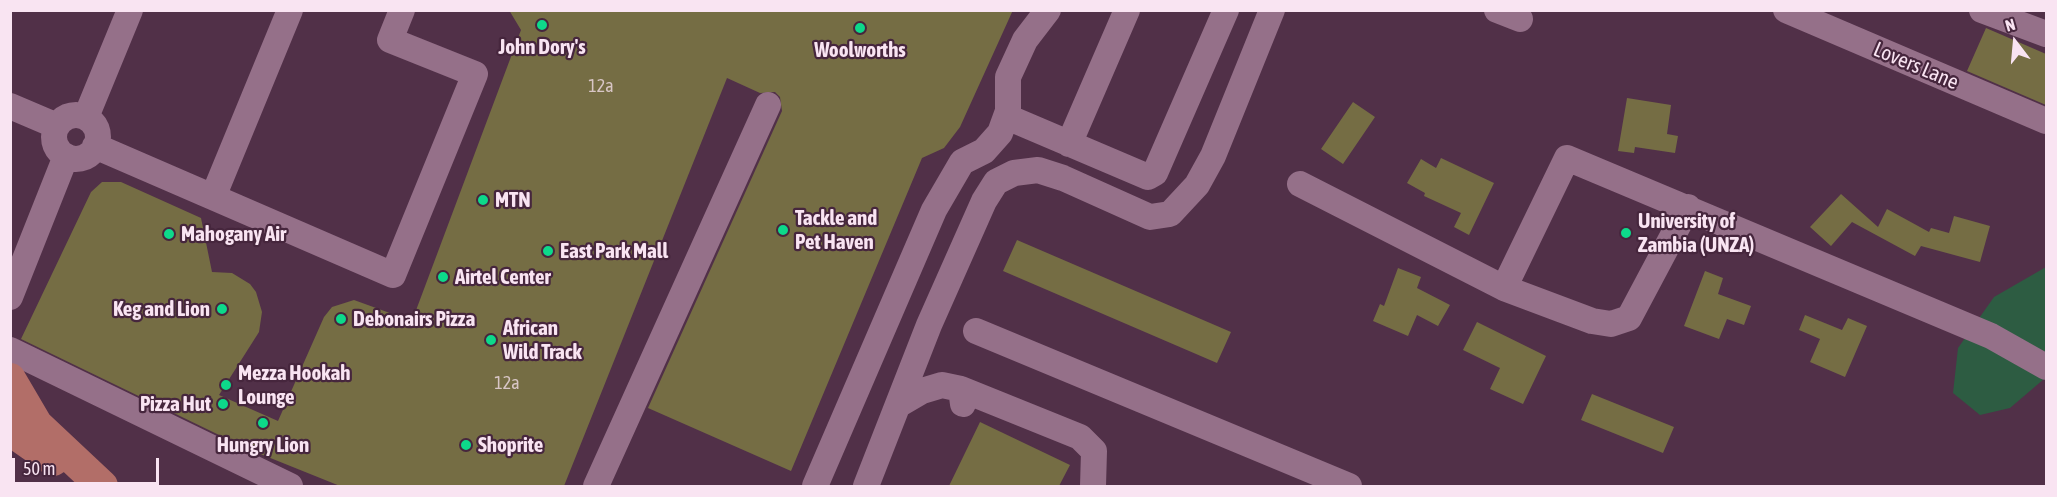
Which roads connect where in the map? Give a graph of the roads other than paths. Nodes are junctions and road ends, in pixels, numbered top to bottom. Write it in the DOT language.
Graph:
graph roads {
  1 [pos="130,10"];
  2 [pos="290,10"];
  3 [pos="402,10"];
  4 [pos="1048,10"];
  5 [pos="1127,10"];
  6 [pos="1226,10"];
  7 [pos="1272,10"];
  8 [pos="1786,10"];
  9 [pos="1982,10"];
  10 [pos="2046,34"];
  11 [pos="768,105"];
  12 [pos="11,107"];
  13 [pos="86,117"];
  14 [pos="1007,117"];
  15 [pos="2046,121"];
  16 [pos="57,126"];
  17 [pos="1069,144"];
  18 [pos="95,146"];
  19 [pos="66,156"];
  20 [pos="1300,183"];
  21 [pos="213,197"];
  22 [pos="1688,207"];
  23 [pos="1504,288"];
  24 [pos="10,297"];
  25 [pos="976,331"];
  26 [pos="10,350"];
  27 [pos="2046,367"];
  28 [pos="10,379"];
  29 [pos="898,405"];
  30 [pos="10,430"];
  31 [pos="869,484"];
  32 [pos="90,486"];
  33 [pos="102,486"];
  34 [pos="290,486"];
  35 [pos="596,486"];
  36 [pos="815,486"];
  37 [pos="1093,486"];
  38 [pos="1349,486"];
  1 -- 13 [label="lane"];
  2 -- 21 [label="lane"];
  3 -- 21 [label="lane"];
  4 -- 14 [label="lane"];
  5 -- 17 [label="lane"];
  6 -- 17 [label="lane"];
  7 -- 29 [label="lane"];
  8 -- 15 [label="lane, Lovers Lane"];
  9 -- 10 [label="lane"];
  11 -- 35 [label="lane"];
  12 -- 16 [label="lane"];
  13 -- 16 [label="lane"];
  13 -- 18 [label="lane"];
  14 -- 17 [label="lane"];
  14 -- 36 [label="lane"];
  16 -- 19 [label="lane"];
  18 -- 19 [label="lane"];
  18 -- 21 [label="lane"];
  19 -- 24 [label="lane"];
  20 -- 23 [label="lane"];
  22 -- 23 [label="lane"];
  22 -- 23 [label="lane"];
  22 -- 27 [label="lane"];
  25 -- 38 [label="lane"];
  26 -- 34 [label="lane"];
  28 -- 33 [label="main road"];
  29 -- 31 [label="lane"];
  29 -- 37 [label="lane"];
  30 -- 32 [label="main road"];
}
